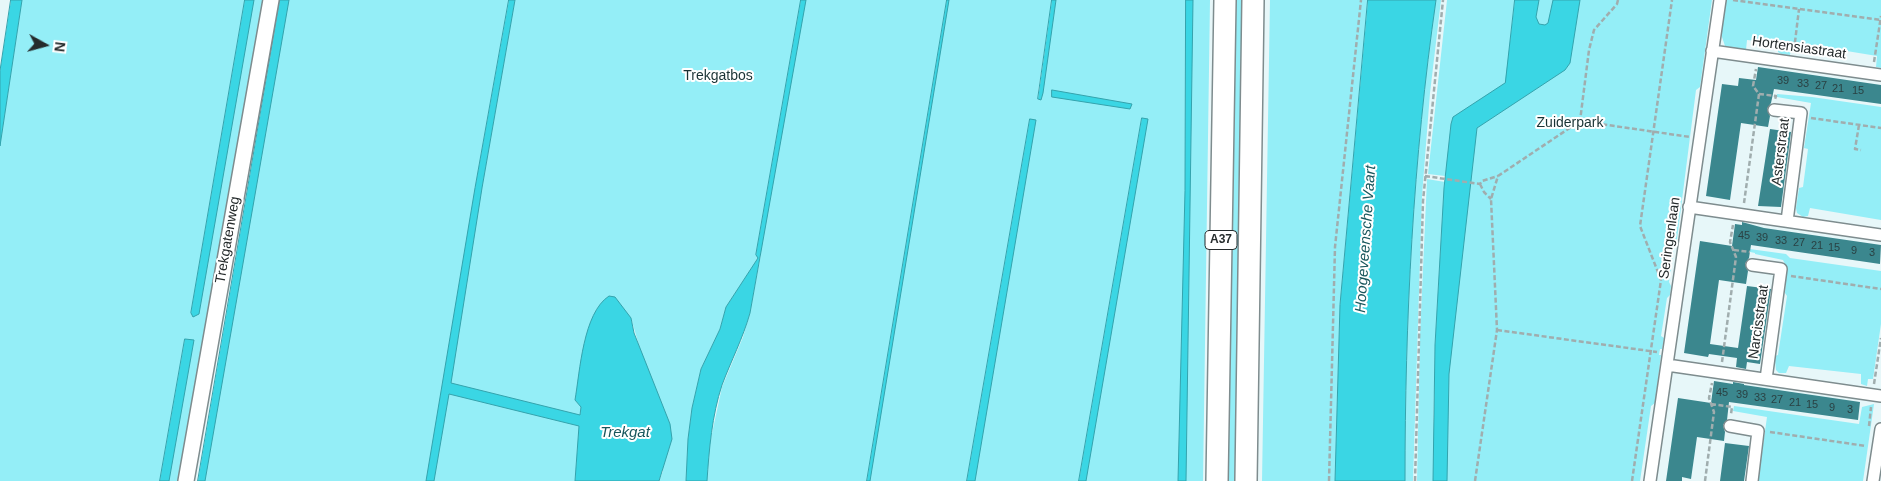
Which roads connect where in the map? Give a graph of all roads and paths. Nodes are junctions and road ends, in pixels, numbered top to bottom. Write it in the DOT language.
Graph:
graph roads {
  1 [pos="271,0"];
  2 [pos="1225,0"];
  3 [pos="1253,0"];
  4 [pos="1361,0"];
  5 [pos="1443,0"];
  6 [pos="1618,0"];
  7 [pos="1672,0"];
  8 [pos="1720,0"];
  9 [pos="1733,0"];
  10 [pos="1799,9"];
  11 [pos="1881,16"];
  12 [pos="1881,20"];
  13 [pos="1712,51"];
  14 [pos="1757,58"];
  15 [pos="1792,63"];
  16 [pos="1877,74"];
  17 [pos="1774,110"];
  18 [pos="1801,117"];
  19 [pos="1580,121"];
  20 [pos="1859,125"];
  21 [pos="1881,128"];
  22 [pos="1653,132"];
  23 [pos="1700,138"];
  24 [pos="1860,150"];
  25 [pos="1425,176"];
  26 [pos="1498,176"];
  27 [pos="1480,184"];
  28 [pos="1491,199"];
  29 [pos="1689,207"];
  30 [pos="1739,214"];
  31 [pos="1787,221"];
  32 [pos="1881,235"];
  33 [pos="1752,265"];
  34 [pos="1781,274"];
  35 [pos="1881,288"];
  36 [pos="1497,330"];
  37 [pos="1881,338"];
  38 [pos="1651,351"];
  39 [pos="1668,359"];
  40 [pos="1717,372"];
  41 [pos="1766,379"];
  42 [pos="1877,395"];
  43 [pos="1711,404"];
  44 [pos="1730,426"];
  45 [pos="1868,429"];
  46 [pos="1881,429"];
  47 [pos="1758,431"];
  48 [pos="1867,438"];
  49 [pos="1866,446"];
  50 [pos="1865,455"];
  51 [pos="186,481"];
  52 [pos="1217,481"];
  53 [pos="1246,481"];
  54 [pos="1329,481"];
  55 [pos="1415,481"];
  56 [pos="1475,481"];
  57 [pos="1632,481"];
  58 [pos="1650,481"];
  59 [pos="1704,481"];
  60 [pos="1752,481"];
  61 [pos="1873,481"];
  1 -- 51 [label="street, Trekgatenweg"];
  2 -- 52 [label="highway, A37"];
  3 -- 53 [label="highway, A37"];
  4 -- 54 [label="path"];
  5 -- 25 [label="path"];
  6 -- 19 [label="path"];
  7 -- 22 [label="path"];
  8 -- 13 [label="street, Seringenlaan"];
  9 -- 10 [label="path"];
  10 -- 12 [label="path"];
  10 -- 15 [label="path"];
  11 -- 12 [label="path"];
  12 -- 16 [label="path"];
  13 -- 14 [label="street, Hortensiastraat"];
  13 -- 23 [label="street, Seringenlaan"];
  14 -- 15 [label="street, Hortensiastraat"];
  14 -- 30 [label="path"];
  15 -- 16 [label="street, Hortensiastraat"];
  17 -- 18 [label="street, Asterstraat"];
  18 -- 20 [label="path"];
  18 -- 31 [label="street, Asterstraat"];
  19 -- 22 [label="path"];
  19 -- 26 [label="path"];
  20 -- 21 [label="path"];
  20 -- 24 [label="path"];
  22 -- 23 [label="path"];
  22 -- 38 [label="path"];
  23 -- 29 [label="street, Seringenlaan"];
  25 -- 27 [label="path"];
  25 -- 55 [label="path"];
  26 -- 27 [label="path"];
  26 -- 28 [label="path"];
  27 -- 28 [label="path"];
  28 -- 36 [label="path"];
  29 -- 30 [label="street"];
  29 -- 39 [label="street, Seringenlaan"];
  30 -- 31 [label="street"];
  30 -- 40 [label="path"];
  31 -- 32 [label="street"];
  33 -- 34 [label="street, Narcisstraat"];
  34 -- 35 [label="path"];
  34 -- 41 [label="street, Narcisstraat"];
  36 -- 38 [label="path"];
  36 -- 56 [label="path"];
  37 -- 42 [label="path"];
  38 -- 39 [label="path"];
  38 -- 57 [label="path"];
  39 -- 40 [label="street, Narcisstraat"];
  39 -- 58 [label="street, Seringenlaan"];
  40 -- 41 [label="street, Narcisstraat"];
  40 -- 43 [label="path"];
  41 -- 42 [label="street, Narcisstraat"];
  42 -- 45 [label="path"];
  43 -- 44 [label="path"];
  43 -- 59 [label="path"];
  44 -- 47 [label="street"];
  46 -- 61 [label="street"];
  47 -- 49 [label="path"];
  47 -- 60 [label="street"];
  48 -- 49 [label="path"];
  49 -- 50 [label="path"];
}
